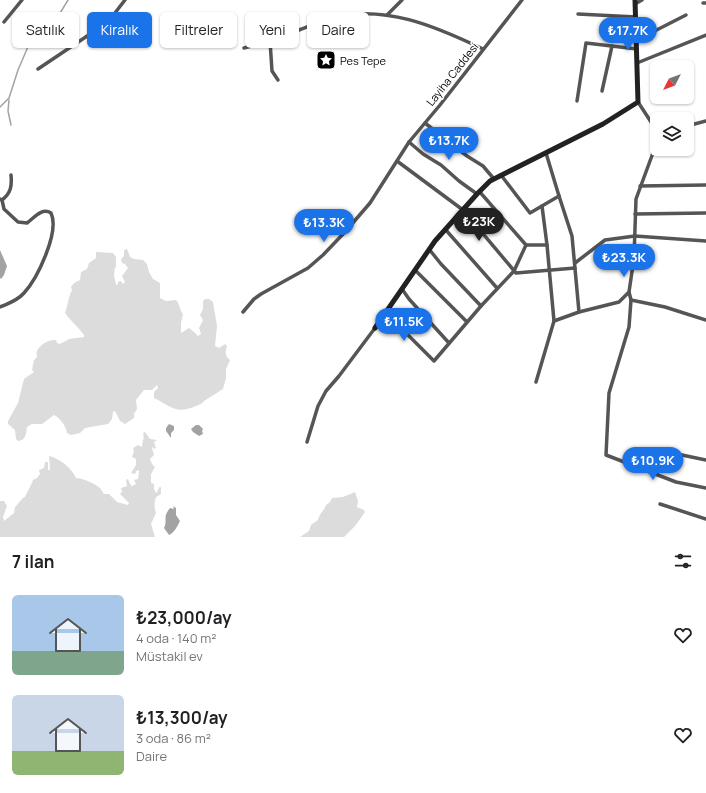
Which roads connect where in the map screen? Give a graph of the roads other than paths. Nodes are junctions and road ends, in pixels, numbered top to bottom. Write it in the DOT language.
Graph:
graph roads {
  1 [pos="22,0"];
  2 [pos="125,0"];
  3 [pos="402,0"];
  4 [pos="522,0"];
  5 [pos="642,0"];
  6 [pos="635,2"];
  7 [pos="388,14"];
  8 [pos="578,14"];
  9 [pos="686,15"];
  10 [pos="636,17"];
  11 [pos="4,22"];
  12 [pos="299,30"];
  13 [pos="706,35"];
  14 [pos="637,40"];
  15 [pos="612,46"];
  16 [pos="270,48"];
  17 [pos="483,49"];
  18 [pos="637,49"];
  19 [pos="637,63"];
  20 [pos="38,70"];
  21 [pos="278,80"];
  22 [pos="602,92"];
  23 [pos="577,101"];
  24 [pos="638,102"];
  25 [pos="650,118"];
  26 [pos="706,121"];
  27 [pos="425,123"];
  28 [pos="694,124"];
  29 [pos="409,142"];
  30 [pos="546,152"];
  31 [pos="652,156"];
  32 [pos="397,161"];
  33 [pos="11,175"];
  34 [pos="501,175"];
  35 [pos="494,179"];
  36 [pos="706,185"];
  37 [pos="640,186"];
  38 [pos="478,192"];
  39 [pos="558,196"];
  40 [pos="1,200"];
  41 [pos="542,206"];
  42 [pos="462,210"];
  43 [pos="706,213"];
  44 [pos="635,214"];
  45 [pos="446,229"];
  46 [pos="635,236"];
  47 [pos="706,241"];
  48 [pos="526,245"];
  49 [pos="547,245"];
  50 [pos="430,248"];
  51 [pos="575,263"];
  52 [pos="575,268"];
  53 [pos="415,270"];
  54 [pos="514,271"];
  55 [pos="549,271"];
  56 [pos="497,288"];
  57 [pos="402,289"];
  58 [pos="629,292"];
  59 [pos="631,300"];
  60 [pos="481,306"];
  61 [pos="0,307"];
  62 [pos="243,312"];
  63 [pos="579,312"];
  64 [pos="386,313"];
  65 [pos="706,320"];
  66 [pos="554,321"];
  67 [pos="467,322"];
  68 [pos="375,328"];
  69 [pos="449,343"];
  70 [pos="536,382"];
  71 [pos="307,442"];
  72 [pos="682,455"];
  73 [pos="706,460"];
  74 [pos="706,488"];
  75 [pos="660,504"];
  76 [pos="706,519"];
  1 -- 11 [label="street"];
  2 -- 20 [label="street"];
  3 -- 7 [label="street"];
  4 -- 17 [label="street, Layiha Caddesi"];
  5 -- 6 [label="street"];
  6 -- 10 [label="street"];
  7 -- 12 [label="street"];
  7 -- 17 [label="street"];
  8 -- 10 [label="street"];
  9 -- 14 [label="street"];
  10 -- 14 [label="street"];
  13 -- 19 [label="street"];
  14 -- 18 [label="street"];
  15 -- 18 [label="street"];
  15 -- 22 [label="street"];
  15 -- 23 [label="street"];
  16 -- 21 [label="street"];
  17 -- 27 [label="street, Layiha Caddesi"];
  18 -- 19 [label="street"];
  19 -- 24 [label="street"];
  24 -- 25 [label="street"];
  24 -- 30 [label="street"];
  26 -- 28 [label="street"];
  27 -- 29 [label="street, Layiha Caddesi"];
  27 -- 35 [label="street"];
  29 -- 32 [label="street, Layiha Caddesi"];
  29 -- 38 [label="street"];
  30 -- 34 [label="street"];
  30 -- 39 [label="street"];
  31 -- 37 [label="street"];
  32 -- 42 [label="street"];
  32 -- 62 [label="street, Layiha Caddesi"];
  33 -- 40 [label="street"];
  34 -- 35 [label="street"];
  34 -- 41 [label="street"];
  35 -- 38 [label="street"];
  36 -- 37 [label="street"];
  37 -- 44 [label="street"];
  38 -- 42 [label="street"];
  38 -- 48 [label="street"];
  39 -- 41 [label="street"];
  39 -- 51 [label="street"];
  40 -- 61 [label="street"];
  41 -- 49 [label="street"];
  42 -- 45 [label="street"];
  42 -- 54 [label="street"];
  43 -- 44 [label="street"];
  44 -- 46 [label="street"];
  45 -- 50 [label="street"];
  45 -- 56 [label="street"];
  46 -- 47 [label="street"];
  46 -- 51 [label="street"];
  46 -- 58 [label="street"];
  48 -- 49 [label="street"];
  48 -- 54 [label="street"];
  49 -- 55 [label="street"];
  50 -- 53 [label="street"];
  50 -- 60 [label="street"];
  51 -- 52 [label="street"];
  52 -- 55 [label="street"];
  52 -- 63 [label="street"];
  53 -- 57 [label="street"];
  53 -- 67 [label="street"];
  54 -- 55 [label="street"];
  54 -- 56 [label="street"];
  55 -- 66 [label="street"];
  56 -- 60 [label="street"];
  57 -- 64 [label="street"];
  57 -- 69 [label="street"];
  58 -- 59 [label="street"];
  58 -- 63 [label="street"];
  59 -- 65 [label="street"];
  59 -- 74 [label="street"];
  60 -- 67 [label="street"];
  63 -- 66 [label="street"];
  64 -- 68 [label="street"];
  64 -- 69 [label="street"];
  66 -- 70 [label="street"];
  67 -- 69 [label="street"];
  68 -- 71 [label="street"];
  72 -- 73 [label="street"];
  75 -- 76 [label="street"];
}
